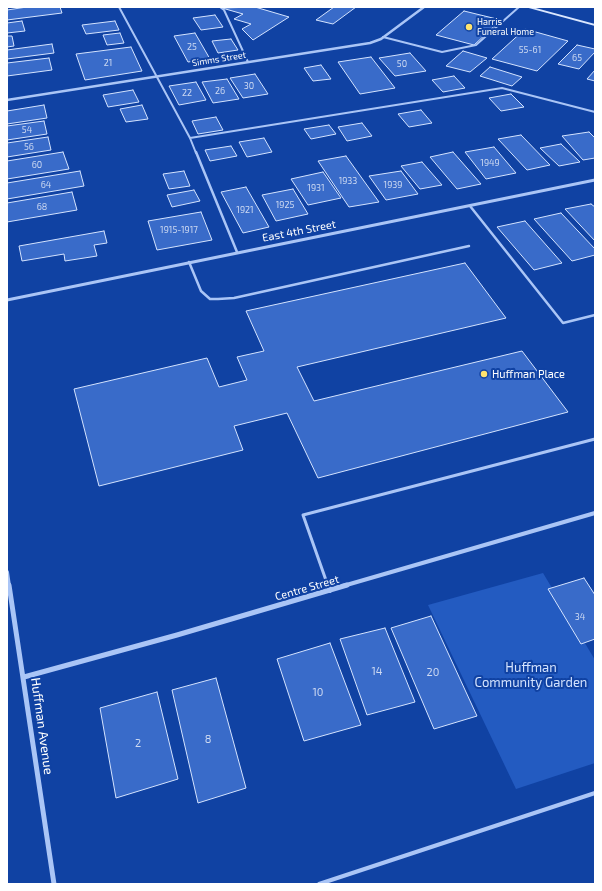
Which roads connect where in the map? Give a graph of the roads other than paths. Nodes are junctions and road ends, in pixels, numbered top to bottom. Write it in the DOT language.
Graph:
graph roads {
  1 [pos="119,7"];
  2 [pos="220,7"];
  3 [pos="424,7"];
  4 [pos="519,7"];
  5 [pos="527,7"];
  6 [pos="595,25"];
  7 [pos="383,37"];
  8 [pos="248,62"];
  9 [pos="158,77"];
  10 [pos="7,100"];
  11 [pos="595,112"];
  12 [pos="190,138"];
  13 [pos="595,180"];
  14 [pos="470,206"];
  15 [pos="469,246"];
  16 [pos="238,252"];
  17 [pos="189,262"];
  18 [pos="7,300"];
  19 [pos="595,315"];
  20 [pos="595,439"];
  21 [pos="595,513"];
  22 [pos="7,572"];
  23 [pos="330,591"];
  24 [pos="24,677"];
  25 [pos="595,794"];
  26 [pos="54,884"];
  27 [pos="319,884"];
  1 -- 9 [label="lane"];
  2 -- 8 [label="lane"];
  3 -- 7 [label="street, Simms Street"];
  4 -- 7 [label="lane"];
  5 -- 6 [label="main road"];
  7 -- 8 [label="street, Simms Street"];
  8 -- 9 [label="street, Simms Street"];
  9 -- 10 [label="street, Simms Street"];
  9 -- 12 [label="lane"];
  11 -- 12 [label="lane"];
  12 -- 16 [label="lane"];
  13 -- 14 [label="street, East 4th Street"];
  14 -- 16 [label="street, East 4th Street"];
  14 -- 19 [label="lane"];
  15 -- 17 [label="lane"];
  16 -- 17 [label="street, East 4th Street"];
  17 -- 18 [label="street, East 4th Street"];
  20 -- 23 [label="lane"];
  21 -- 23 [label="street, Centre Street"];
  22 -- 24 [label="street, Huffman Avenue"];
  23 -- 24 [label="street, Centre Street"];
  24 -- 26 [label="street, Huffman Avenue"];
  25 -- 27 [label="lane"];
}
